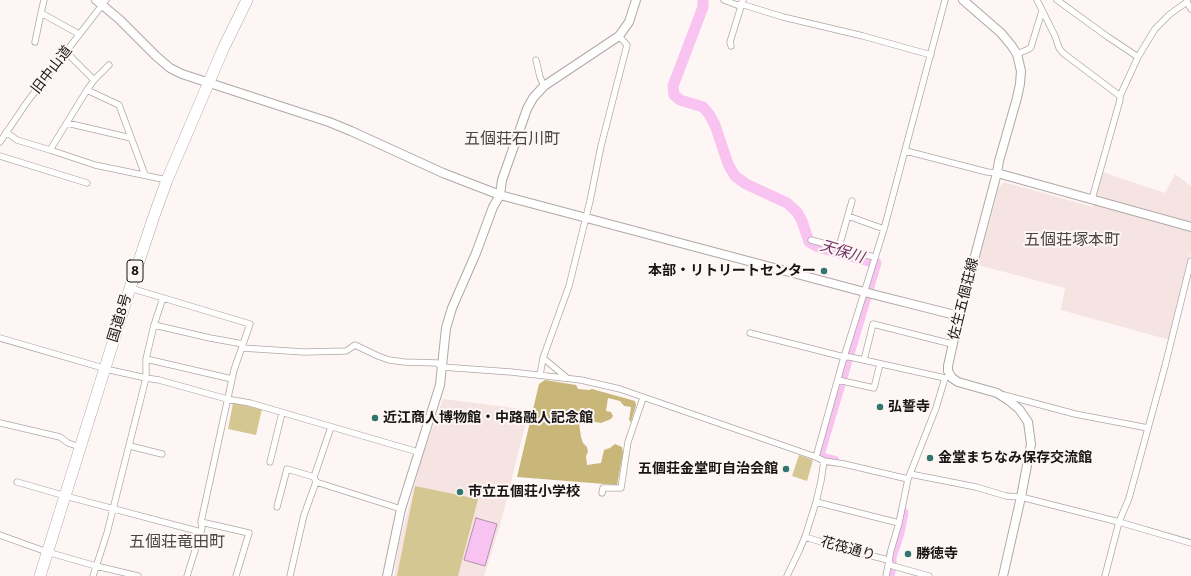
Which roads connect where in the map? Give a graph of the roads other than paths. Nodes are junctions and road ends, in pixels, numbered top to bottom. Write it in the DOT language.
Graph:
graph roads {
  1 [pos="44,0"];
  2 [pos="96,0"];
  3 [pos="248,0"];
  4 [pos="636,0"];
  5 [pos="724,0"];
  6 [pos="946,0"];
  7 [pos="963,0"];
  8 [pos="1057,0"];
  9 [pos="1038,1"];
  10 [pos="1187,1"];
  11 [pos="742,2"];
  12 [pos="104,3"];
  13 [pos="1191,9"];
  14 [pos="1042,11"];
  15 [pos="41,14"];
  16 [pos="79,34"];
  17 [pos="619,36"];
  18 [pos="35,42"];
  19 [pos="731,46"];
  20 [pos="66,52"];
  21 [pos="1017,54"];
  22 [pos="931,55"];
  23 [pos="1138,57"];
  24 [pos="536,60"];
  25 [pos="110,65"];
  26 [pos="94,80"];
  27 [pos="208,84"];
  28 [pos="544,86"];
  29 [pos="87,90"];
  30 [pos="1120,96"];
  31 [pos="67,123"];
  32 [pos="6,132"];
  33 [pos="131,138"];
  34 [pos="0,142"];
  35 [pos="50,150"];
  36 [pos="906,150"];
  37 [pos="0,156"];
  38 [pos="997,173"];
  39 [pos="145,175"];
  40 [pos="167,180"];
  41 [pos="87,183"];
  42 [pos="500,195"];
  43 [pos="1092,199"];
  44 [pos="852,201"];
  45 [pos="848,216"];
  46 [pos="586,217"];
  47 [pos="1191,227"];
  48 [pos="884,229"];
  49 [pos="811,240"];
  50 [pos="839,247"];
  51 [pos="873,260"];
  52 [pos="1191,261"];
  53 [pos="130,288"];
  54 [pos="866,292"];
  55 [pos="164,298"];
  56 [pos="959,316"];
  57 [pos="154,325"];
  58 [pos="750,333"];
  59 [pos="0,338"];
  60 [pos="952,344"];
  61 [pos="242,346"];
  62 [pos="847,357"];
  63 [pos="543,358"];
  64 [pos="146,359"];
  65 [pos="864,360"];
  66 [pos="880,364"];
  67 [pos="442,367"];
  68 [pos="105,368"];
  69 [pos="540,375"];
  70 [pos="948,377"];
  71 [pos="146,378"];
  72 [pos="567,378"];
  73 [pos="232,380"];
  74 [pos="840,380"];
  75 [pos="997,394"];
  76 [pos="643,398"];
  77 [pos="228,399"];
  78 [pos="282,413"];
  79 [pos="0,423"];
  80 [pos="332,426"];
  81 [pos="1148,428"];
  82 [pos="130,446"];
  83 [pos="80,447"];
  84 [pos="418,452"];
  85 [pos="162,454"];
  86 [pos="816,457"];
  87 [pos="824,461"];
  88 [pos="270,462"];
  89 [pos="909,476"];
  90 [pos="315,480"];
  91 [pos="17,482"];
  92 [pos="602,493"];
  93 [pos="65,496"];
  94 [pos="1021,497"];
  95 [pos="817,502"];
  96 [pos="277,507"];
  97 [pos="112,509"];
  98 [pos="401,509"];
  99 [pos="201,522"];
  100 [pos="1119,522"];
  101 [pos="899,523"];
  102 [pos="201,532"];
  103 [pos="0,535"];
  104 [pos="806,537"];
  105 [pos="1191,542"];
  106 [pos="47,552"];
  107 [pos="890,563"];
  108 [pos="96,566"];
  109 [pos="40,576"];
  110 [pos="93,576"];
  111 [pos="138,576"];
  112 [pos="188,576"];
  113 [pos="236,576"];
  114 [pos="290,576"];
  115 [pos="386,576"];
  116 [pos="787,576"];
  117 [pos="886,576"];
  118 [pos="929,576"];
  119 [pos="1004,576"];
  120 [pos="1105,576"];
  1 -- 15 [label="street"];
  2 -- 12 [label="street"];
  3 -- 27 [label="highway, 国道8号 / 8"];
  4 -- 17 [label="street"];
  5 -- 11 [label="street"];
  6 -- 22 [label="street"];
  7 -- 21 [label="street, 佐生五個荘線"];
  8 -- 23 [label="street"];
  9 -- 14 [label="street"];
  10 -- 13 [label="street"];
  10 -- 23 [label="street"];
  11 -- 19 [label="street"];
  11 -- 22 [label="street"];
  12 -- 16 [label="street, 旧中山道"];
  12 -- 27 [label="street"];
  14 -- 21 [label="street"];
  14 -- 30 [label="street"];
  15 -- 16 [label="street"];
  15 -- 18 [label="street"];
  16 -- 20 [label="street, 旧中山道"];
  17 -- 28 [label="street"];
  17 -- 46 [label="street"];
  20 -- 26 [label="street"];
  20 -- 32 [label="street, 旧中山道"];
  21 -- 38 [label="street, 佐生五個荘線"];
  22 -- 36 [label="street"];
  23 -- 30 [label="street"];
  24 -- 28 [label="street"];
  25 -- 26 [label="street"];
  26 -- 29 [label="street"];
  27 -- 40 [label="highway, 国道8号 / 8"];
  27 -- 42 [label="street"];
  28 -- 42 [label="street"];
  29 -- 31 [label="street"];
  29 -- 33 [label="street"];
  30 -- 43 [label="street"];
  31 -- 33 [label="street"];
  31 -- 35 [label="street"];
  32 -- 34 [label="street, 旧中山道"];
  32 -- 35 [label="street"];
  33 -- 39 [label="street"];
  35 -- 39 [label="street"];
  36 -- 38 [label="street"];
  36 -- 48 [label="street"];
  37 -- 41 [label="street"];
  38 -- 43 [label="street"];
  38 -- 56 [label="street, 佐生五個荘線"];
  39 -- 40 [label="street"];
  40 -- 53 [label="highway, 国道8号 / 8"];
  42 -- 46 [label="street"];
  42 -- 67 [label="street"];
  43 -- 47 [label="street"];
  44 -- 45 [label="street"];
  45 -- 48 [label="street"];
  45 -- 50 [label="street"];
  46 -- 54 [label="street"];
  46 -- 63 [label="street"];
  48 -- 51 [label="street"];
  49 -- 50 [label="street"];
  50 -- 51 [label="street"];
  51 -- 54 [label="street"];
  52 -- 81 [label="street"];
  53 -- 55 [label="street"];
  53 -- 68 [label="highway, 国道8号 / 8"];
  54 -- 56 [label="street"];
  54 -- 62 [label="street"];
  55 -- 57 [label="street"];
  55 -- 61 [label="street"];
  56 -- 60 [label="street, 佐生五個荘線"];
  57 -- 61 [label="street"];
  57 -- 64 [label="street"];
  58 -- 62 [label="street"];
  59 -- 68 [label="street"];
  60 -- 65 [label="street"];
  60 -- 70 [label="street, 佐生五個荘線"];
  61 -- 67 [label="street"];
  61 -- 73 [label="street"];
  62 -- 65 [label="street"];
  62 -- 74 [label="street"];
  63 -- 69 [label="street"];
  63 -- 72 [label="street"];
  64 -- 71 [label="street"];
  64 -- 73 [label="street"];
  65 -- 66 [label="street"];
  66 -- 70 [label="street"];
  66 -- 74 [label="street"];
  67 -- 69 [label="street"];
  67 -- 84 [label="street"];
  68 -- 71 [label="street"];
  68 -- 83 [label="highway, 国道8号 / 8"];
  69 -- 72 [label="street"];
  70 -- 75 [label="street"];
  70 -- 89 [label="street"];
  71 -- 77 [label="street"];
  71 -- 82 [label="street"];
  72 -- 76 [label="street"];
  73 -- 77 [label="street"];
  74 -- 86 [label="street"];
  75 -- 81 [label="street"];
  75 -- 94 [label="street"];
  76 -- 86 [label="street"];
  76 -- 92 [label="street"];
  77 -- 78 [label="street"];
  77 -- 99 [label="street"];
  78 -- 80 [label="street"];
  78 -- 88 [label="street"];
  79 -- 83 [label="street"];
  80 -- 84 [label="street"];
  80 -- 90 [label="street"];
  81 -- 100 [label="street"];
  82 -- 85 [label="street"];
  82 -- 97 [label="street"];
  83 -- 93 [label="highway, 国道8号 / 8"];
  84 -- 98 [label="street"];
  86 -- 87 [label="street"];
  87 -- 89 [label="street"];
  87 -- 95 [label="street"];
  89 -- 94 [label="street"];
  89 -- 101 [label="street"];
  90 -- 96 [label="street"];
  90 -- 98 [label="street"];
  90 -- 114 [label="street"];
  91 -- 93 [label="street"];
  93 -- 97 [label="street"];
  93 -- 106 [label="highway, 国道8号 / 8"];
  94 -- 100 [label="street"];
  94 -- 119 [label="street"];
  95 -- 101 [label="street"];
  95 -- 104 [label="street"];
  97 -- 102 [label="street"];
  97 -- 108 [label="street"];
  98 -- 115 [label="street"];
  99 -- 102 [label="street"];
  99 -- 113 [label="street"];
  100 -- 105 [label="street"];
  100 -- 120 [label="street"];
  101 -- 107 [label="street"];
  102 -- 112 [label="street"];
  103 -- 106 [label="street"];
  104 -- 107 [label="street, 花筏通り"];
  104 -- 116 [label="street"];
  106 -- 108 [label="street"];
  106 -- 109 [label="highway, 国道8号 / 8"];
  107 -- 117 [label="street"];
  107 -- 118 [label="street, 花筏通り"];
  108 -- 110 [label="street"];
  108 -- 111 [label="street"];
}
